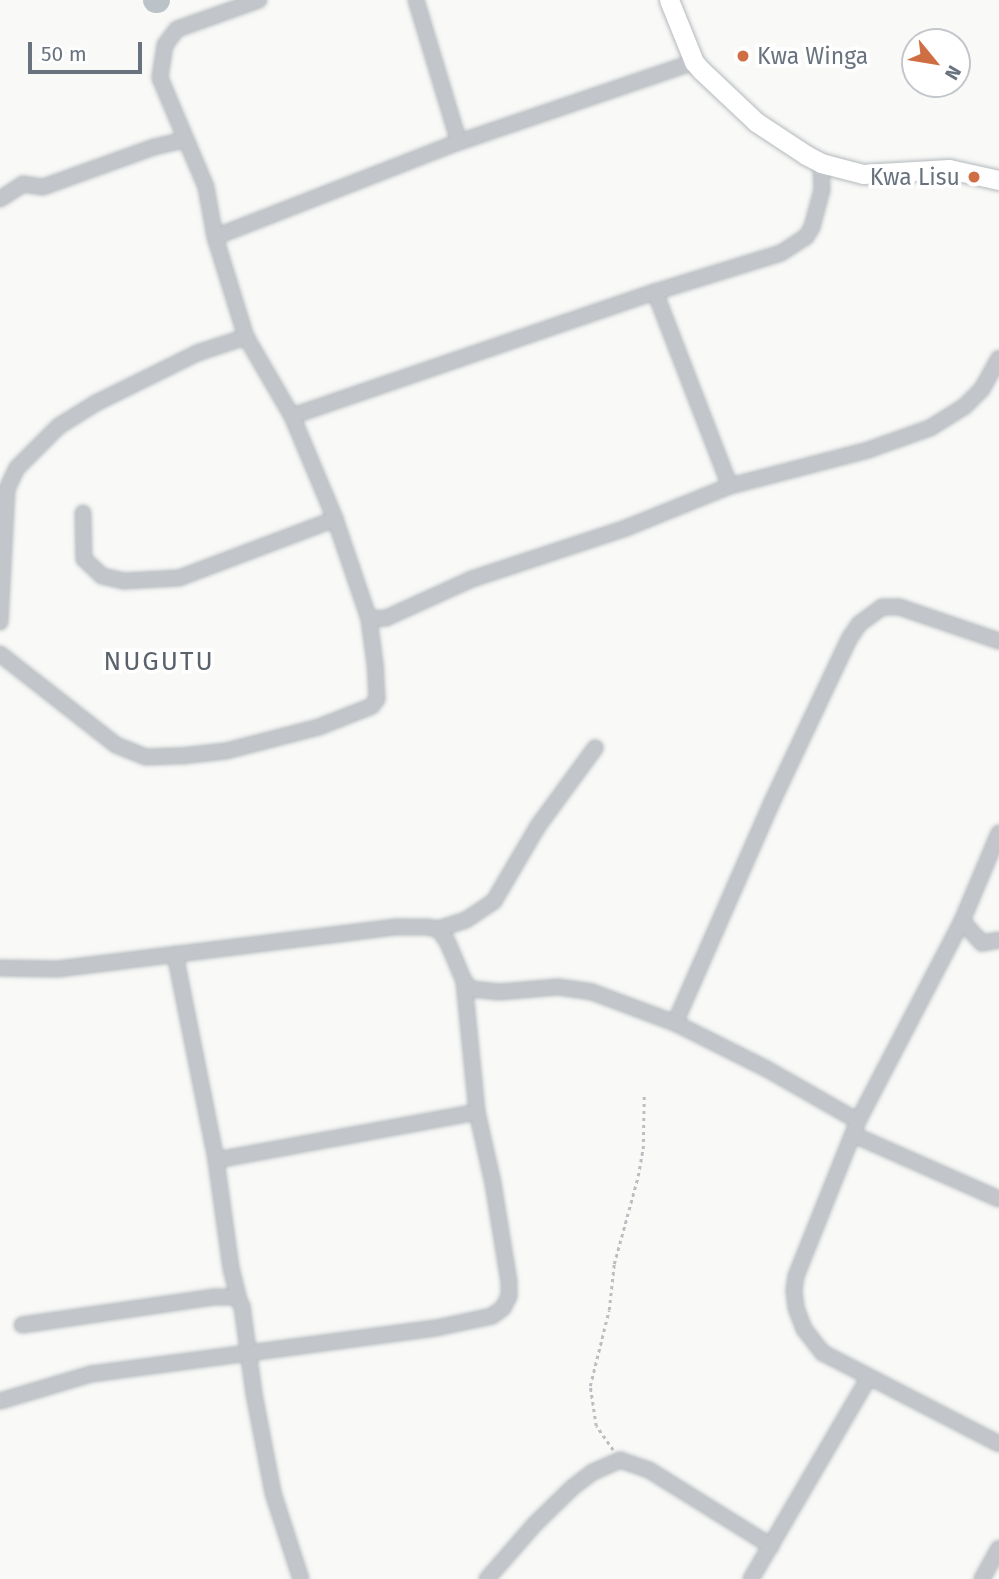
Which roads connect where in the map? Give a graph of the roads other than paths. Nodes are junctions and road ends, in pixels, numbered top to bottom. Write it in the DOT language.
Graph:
graph roads {
  1 [pos="259,0"];
  2 [pos="416,0"];
  3 [pos="669,0"];
  4 [pos="694,62"];
  5 [pos="185,140"];
  6 [pos="459,142"];
  7 [pos="821,163"];
  8 [pos="999,180"];
  9 [pos="0,199"];
  10 [pos="215,237"];
  11 [pos="655,292"];
  12 [pos="246,337"];
  13 [pos="999,358"];
  14 [pos="292,416"];
  15 [pos="730,486"];
  16 [pos="83,513"];
  17 [pos="335,519"];
  18 [pos="369,619"];
  19 [pos="0,622"];
  20 [pos="999,641"];
  21 [pos="0,654"];
  22 [pos="595,748"];
  23 [pos="999,833"];
  24 [pos="961,921"];
  25 [pos="438,929"];
  26 [pos="999,940"];
  27 [pos="175,954"];
  28 [pos="0,968"];
  29 [pos="464,981"];
  30 [pos="675,1023"];
  31 [pos="477,1112"];
  32 [pos="856,1128"];
  33 [pos="216,1160"];
  34 [pos="999,1199"];
  35 [pos="239,1300"];
  36 [pos="22,1325"];
  37 [pos="251,1351"];
  38 [pos="869,1377"];
  39 [pos="0,1401"];
  40 [pos="999,1444"];
  41 [pos="771,1546"];
  42 [pos="999,1548"];
  43 [pos="300,1579"];
  44 [pos="487,1579"];
  45 [pos="751,1579"];
  46 [pos="982,1579"];
  1 -- 5 [label="street"];
  2 -- 6 [label="street"];
  3 -- 4 [label="street"];
  4 -- 6 [label="street"];
  4 -- 7 [label="street"];
  5 -- 9 [label="street"];
  5 -- 10 [label="street"];
  6 -- 10 [label="street"];
  7 -- 8 [label="street"];
  7 -- 11 [label="street"];
  10 -- 12 [label="street"];
  11 -- 14 [label="street"];
  11 -- 15 [label="street"];
  12 -- 14 [label="street"];
  12 -- 19 [label="street"];
  13 -- 15 [label="street"];
  14 -- 17 [label="street"];
  15 -- 18 [label="street"];
  16 -- 17 [label="street"];
  17 -- 18 [label="street"];
  18 -- 21 [label="street"];
  20 -- 30 [label="street"];
  22 -- 25 [label="street"];
  23 -- 24 [label="street"];
  24 -- 26 [label="street"];
  24 -- 32 [label="street"];
  25 -- 27 [label="street"];
  25 -- 29 [label="street"];
  27 -- 28 [label="street"];
  27 -- 33 [label="street"];
  29 -- 30 [label="street"];
  29 -- 31 [label="street"];
  30 -- 32 [label="street"];
  31 -- 33 [label="street"];
  31 -- 37 [label="street"];
  32 -- 34 [label="street"];
  32 -- 38 [label="street"];
  33 -- 35 [label="street"];
  35 -- 36 [label="street"];
  35 -- 37 [label="street"];
  37 -- 39 [label="street"];
  37 -- 43 [label="street"];
  38 -- 40 [label="street"];
  38 -- 41 [label="street"];
  41 -- 44 [label="street"];
  41 -- 45 [label="street"];
  42 -- 46 [label="street"];
}
